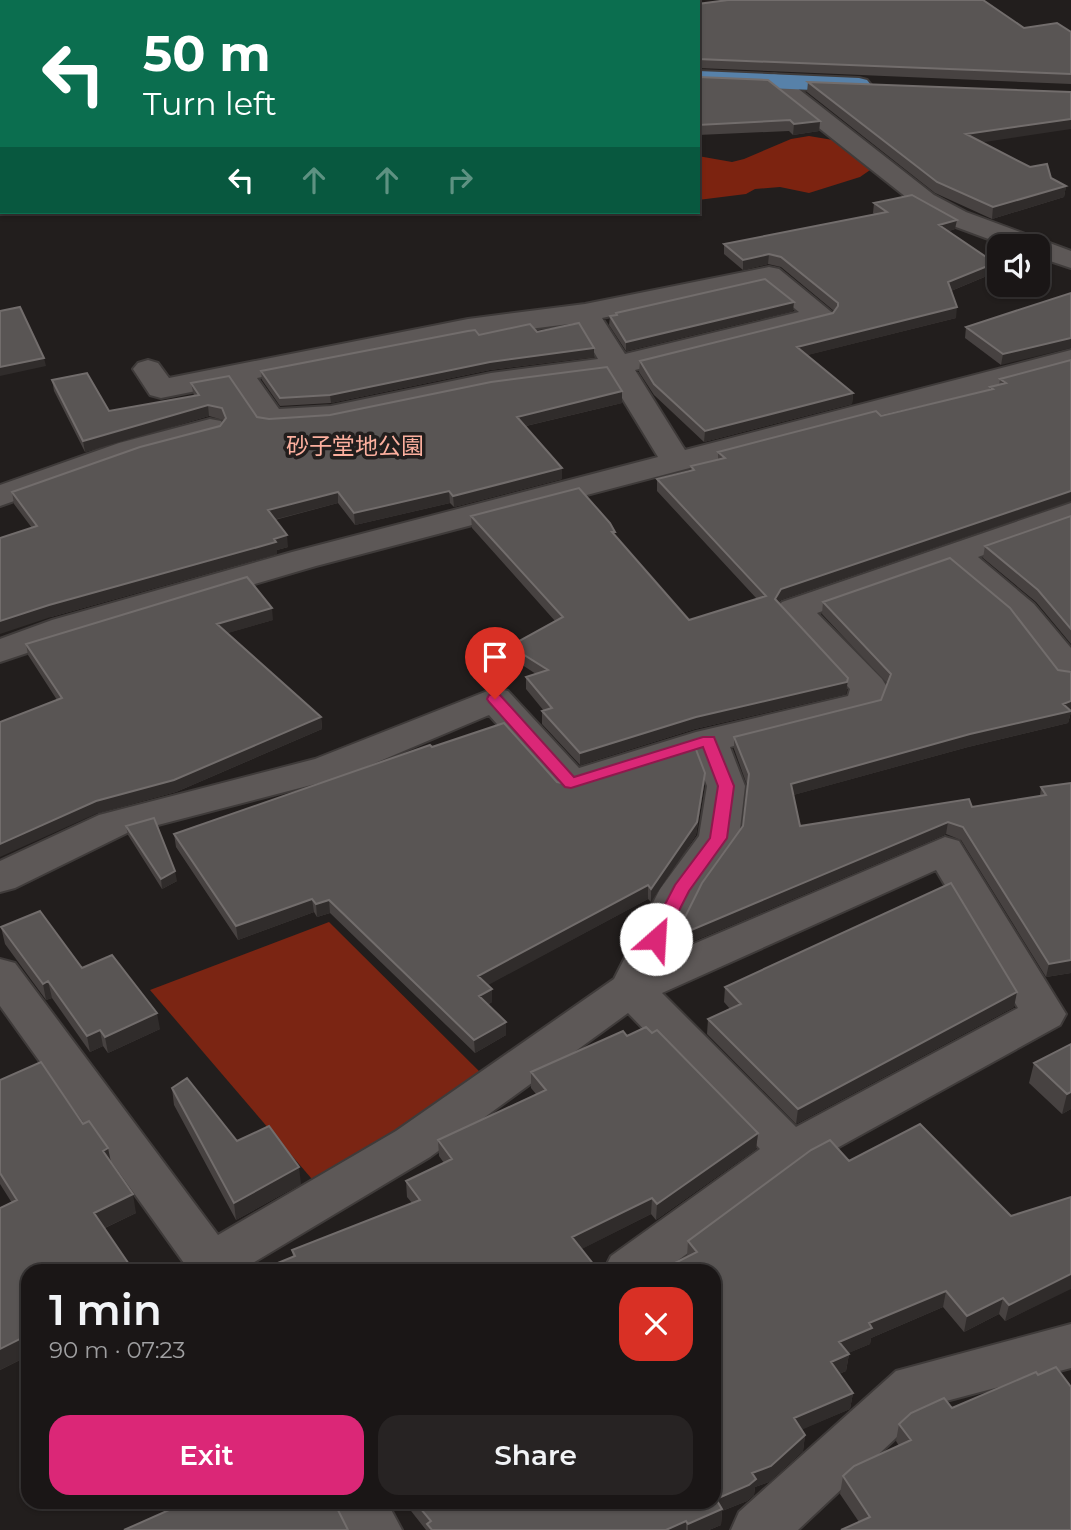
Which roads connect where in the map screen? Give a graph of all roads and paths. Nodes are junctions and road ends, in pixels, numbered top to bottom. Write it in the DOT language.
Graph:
graph roads {
  1 [pos="700,78"];
  2 [pos="774,81"];
  3 [pos="877,86"];
  4 [pos="1001,234"];
  5 [pos="1050,252"];
  6 [pos="1071,260"];
  7 [pos="585,313"];
  8 [pos="1071,359"];
  9 [pos="617,365"];
  10 [pos="148,369"];
  11 [pos="239,373"];
  12 [pos="210,428"];
  13 [pos="676,461"];
  14 [pos="0,496"];
  15 [pos="1071,513"];
  16 [pos="954,554"];
  17 [pos="0,651"];
  18 [pos="1071,672"];
  19 [pos="709,740"];
  20 [pos="0,878"];
  21 [pos="0,974"];
  22 [pos="631,989"];
  23 [pos="791,1151"];
  24 [pos="212,1264"];
  25 [pos="219,1264"];
  26 [pos="637,1264"];
  27 [pos="1071,1346"];
  28 [pos="362,1509"];
  29 [pos="374,1530"];
  30 [pos="759,1530"];
  1 -- 2 [label="main road"];
  2 -- 3 [label="main road"];
  2 -- 4 [label="street"];
  5 -- 6 [label="street"];
  7 -- 9 [label="street"];
  7 -- 9 [label="street"];
  7 -- 11 [label="street"];
  8 -- 13 [label="street"];
  9 -- 11 [label="street"];
  9 -- 13 [label="street"];
  10 -- 11 [label="street"];
  12 -- 14 [label="street"];
  13 -- 17 [label="street"];
  15 -- 16 [label="street"];
  16 -- 18 [label="street"];
  16 -- 19 [label="street"];
  19 -- 20 [label="street"];
  19 -- 22 [label="street"];
  21 -- 24 [label="street"];
  22 -- 23 [label="street"];
  22 -- 23 [label="street"];
  22 -- 25 [label="street"];
  23 -- 26 [label="street"];
  27 -- 30 [label="street"];
  28 -- 29 [label="street"];
}
